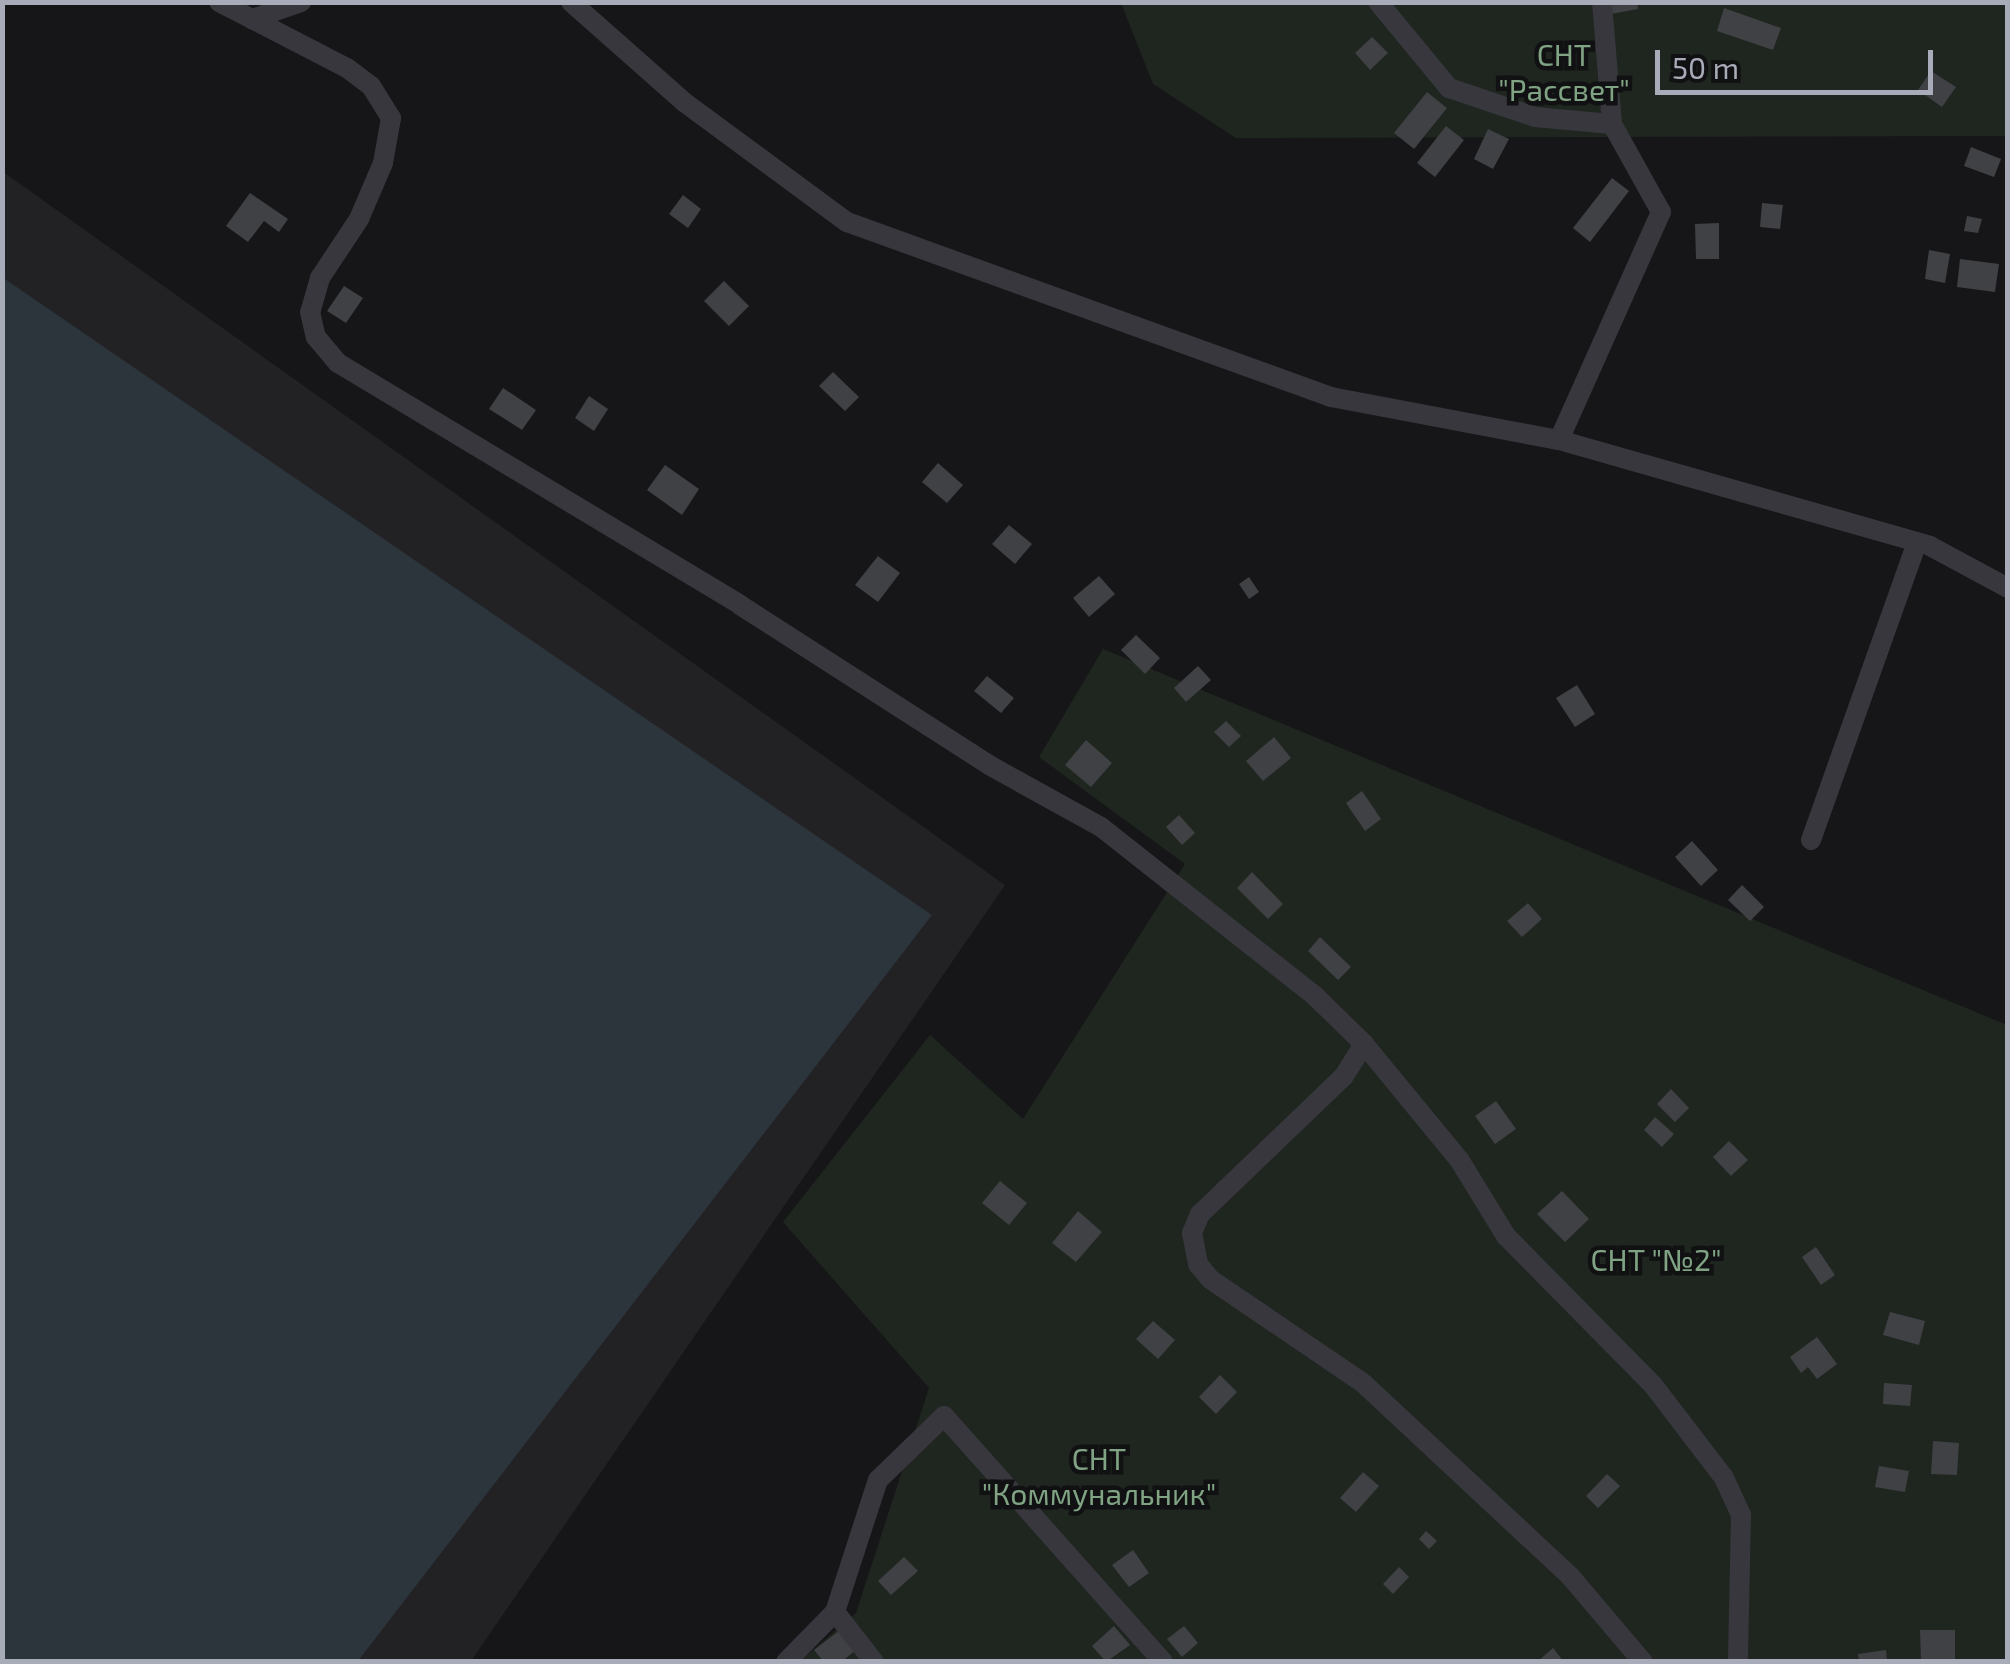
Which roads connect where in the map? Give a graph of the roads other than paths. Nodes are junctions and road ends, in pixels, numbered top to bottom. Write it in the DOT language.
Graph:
graph roads {
  1 [pos="218,2"];
  2 [pos="301,2"];
  3 [pos="571,2"];
  4 [pos="1378,2"];
  5 [pos="1602,2"];
  6 [pos="252,19"];
  7 [pos="1612,124"];
  8 [pos="1560,440"];
  9 [pos="1917,542"];
  10 [pos="2008,588"];
  11 [pos="1811,840"];
  12 [pos="1364,1044"];
  13 [pos="834,1612"];
  14 [pos="786,1662"];
  15 [pos="874,1662"];
  16 [pos="1163,1662"];
  17 [pos="1643,1662"];
  18 [pos="1738,1662"];
  1 -- 6 [label="lane"];
  2 -- 6 [label="lane"];
  3 -- 8 [label="lane"];
  4 -- 7 [label="lane"];
  5 -- 7 [label="lane"];
  6 -- 12 [label="lane"];
  7 -- 8 [label="lane"];
  8 -- 9 [label="lane"];
  9 -- 10 [label="lane"];
  9 -- 11 [label="lane"];
  12 -- 17 [label="lane"];
  12 -- 18 [label="lane"];
  13 -- 14 [label="lane"];
  13 -- 15 [label="lane"];
  13 -- 16 [label="lane"];
}
